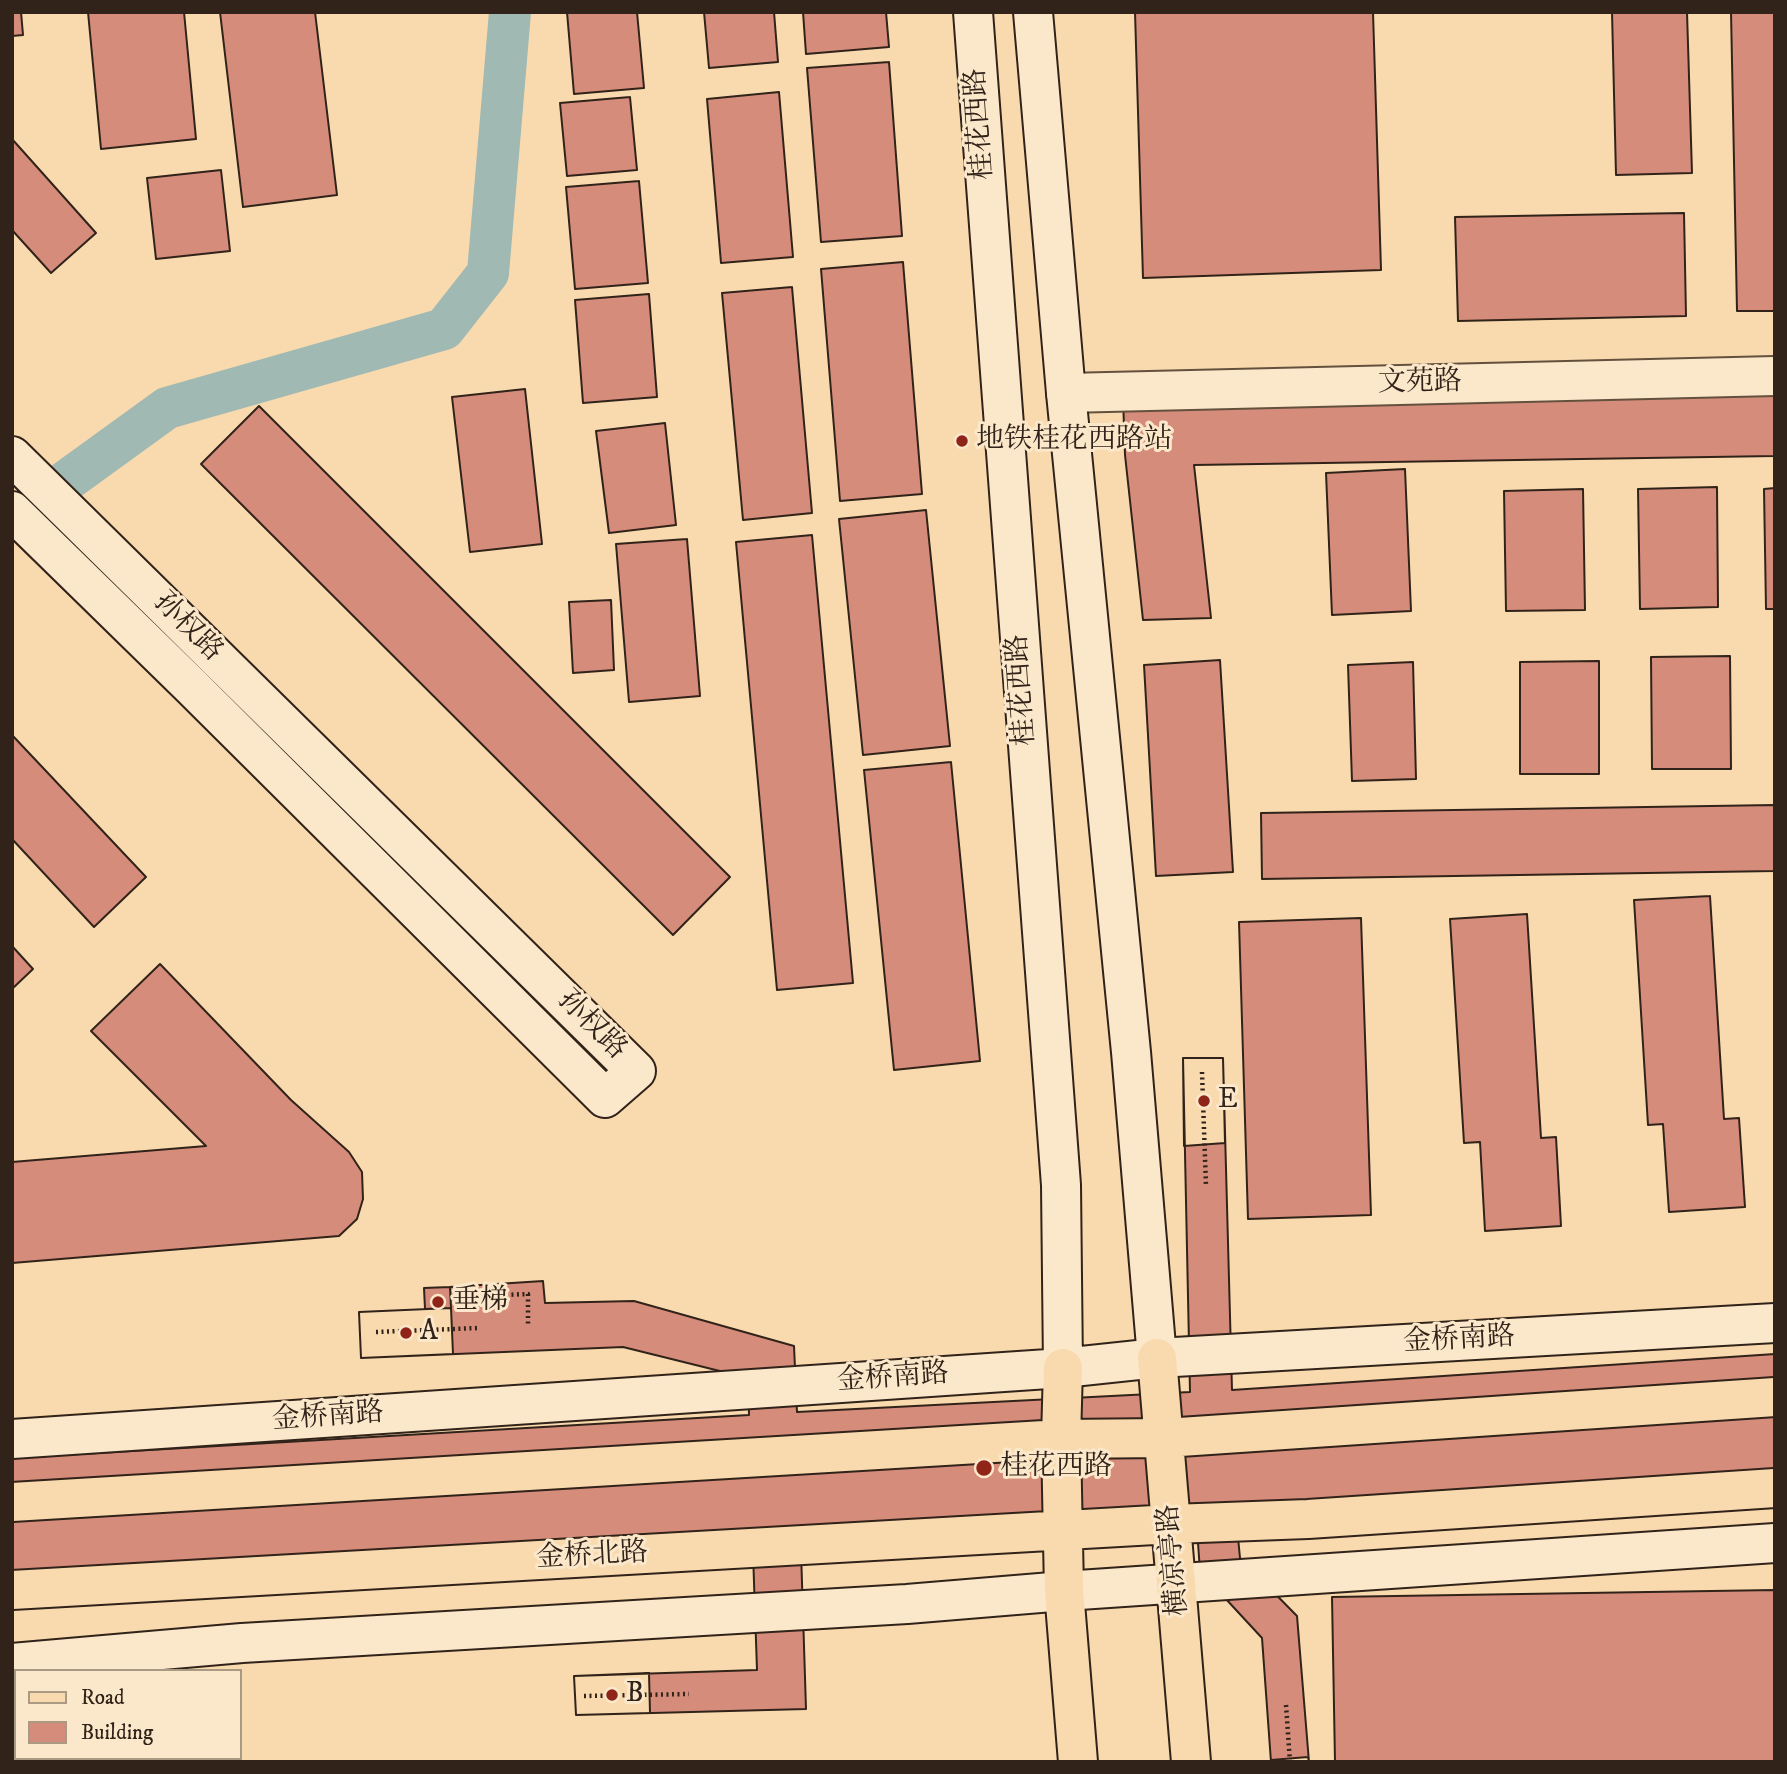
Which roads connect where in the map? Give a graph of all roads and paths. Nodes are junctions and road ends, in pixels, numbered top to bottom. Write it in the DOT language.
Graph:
graph roads {
  1 [pos="972,12"];
  2 [pos="1033,12"];
  3 [pos="1775,376"];
  4 [pos="1066,393"];
  5 [pos="12,456"];
  6 [pos="12,511"];
  7 [pos="1202,1072"];
  8 [pos="1206,1186"];
  9 [pos="451,1297"];
  10 [pos="1775,1323"];
  11 [pos="528,1326"];
  12 [pos="479,1328"];
  13 [pos="376,1332"];
  14 [pos="1157,1359"];
  15 [pos="1063,1368"];
  16 [pos="1775,1396"];
  17 [pos="1165,1438"];
  18 [pos="12,1439"];
  19 [pos="1061,1439"];
  20 [pos="1775,1488"];
  21 [pos="12,1502"];
  22 [pos="1172,1524"];
  23 [pos="1063,1530"];
  24 [pos="1775,1544"];
  25 [pos="1177,1583"];
  26 [pos="12,1590"];
  27 [pos="1064,1591"];
  28 [pos="12,1662"];
  29 [pos="689,1693"];
  30 [pos="584,1696"];
  31 [pos="1286,1705"];
  32 [pos="1078,1762"];
  33 [pos="1191,1762"];
  34 [pos="1290,1762"];
  1 -- 15 [label="main road, 桂花西路"];
  2 -- 4 [label="main road"];
  3 -- 4 [label="main road, 文苑路"];
  4 -- 14 [label="main road"];
  5 -- 6 [label="main road, 孙权路"];
  7 -- 8 [label="path"];
  9 -- 11 [label="path"];
  10 -- 14 [label="main road, 金桥南路"];
  12 -- 13 [label="path"];
  14 -- 15 [label="main road, 金桥南路"];
  14 -- 17 [label="main road, 横凉亭路"];
  15 -- 18 [label="main road, 金桥南路"];
  15 -- 19 [label="main road"];
  16 -- 17 [label="main road"];
  17 -- 19 [label="main road"];
  17 -- 22 [label="main road, 横凉亭路"];
  19 -- 21 [label="main road"];
  19 -- 23 [label="main road"];
  20 -- 22 [label="main road"];
  22 -- 23 [label="main road, 金桥北路"];
  22 -- 25 [label="main road, 横凉亭路"];
  23 -- 26 [label="main road, 金桥北路"];
  23 -- 27 [label="main road"];
  24 -- 25 [label="main road"];
  25 -- 27 [label="main road"];
  25 -- 33 [label="main road, 横凉亭路"];
  27 -- 28 [label="main road"];
  27 -- 32 [label="main road"];
  29 -- 30 [label="path"];
  31 -- 34 [label="path"];
}
